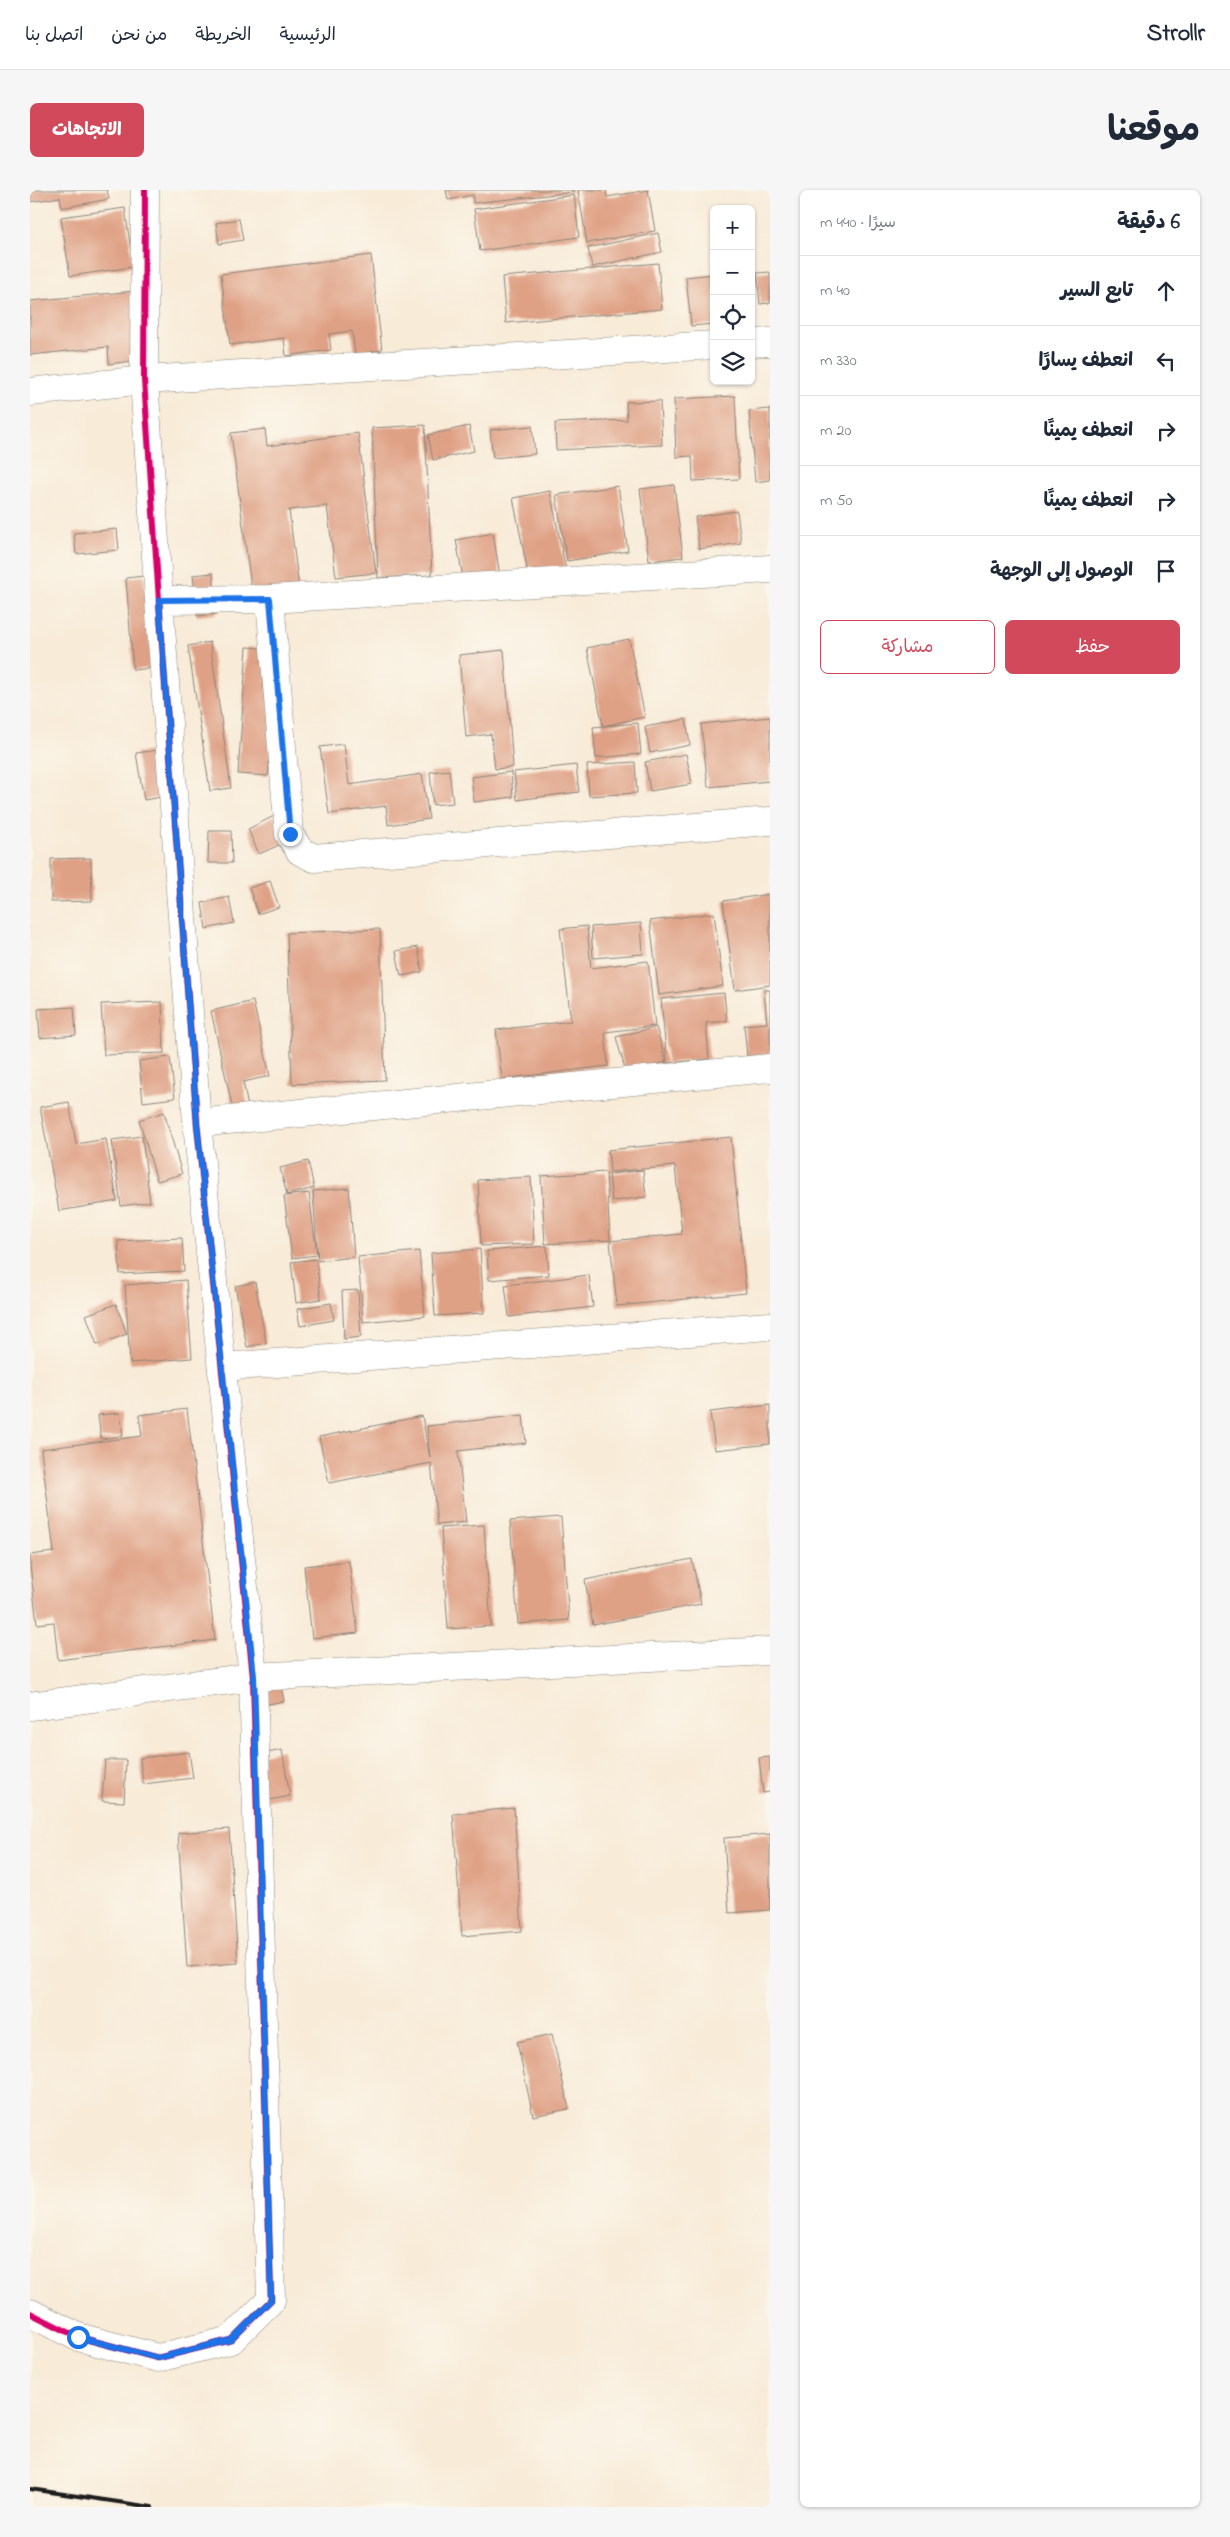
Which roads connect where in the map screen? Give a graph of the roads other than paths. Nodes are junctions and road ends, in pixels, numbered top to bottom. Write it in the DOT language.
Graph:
graph roads {
  1 [pos="145,190"];
  2 [pos="770,342"];
  3 [pos="755,343"];
  4 [pos="710,345"];
  5 [pos="144,380"];
  6 [pos="30,392"];
  7 [pos="770,569"];
  8 [pos="270,599"];
  9 [pos="159,600"];
  10 [pos="770,821"];
  11 [pos="770,1068"];
  12 [pos="197,1124"];
  13 [pos="770,1326"];
  14 [pos="223,1368"];
  15 [pos="770,1651"];
  16 [pos="254,1677"];
  17 [pos="30,1706"];
  18 [pos="30,2313"];
  1 -- 5 [label="street"];
  2 -- 3 [label="street"];
  4 -- 5 [label="street"];
  5 -- 6 [label="street"];
  5 -- 9 [label="street"];
  7 -- 8 [label="street"];
  8 -- 9 [label="street"];
  8 -- 10 [label="street"];
  9 -- 12 [label="street"];
  11 -- 12 [label="street"];
  12 -- 14 [label="street"];
  13 -- 14 [label="street"];
  14 -- 16 [label="street"];
  15 -- 16 [label="street"];
  16 -- 17 [label="street"];
  16 -- 18 [label="street"];
}
